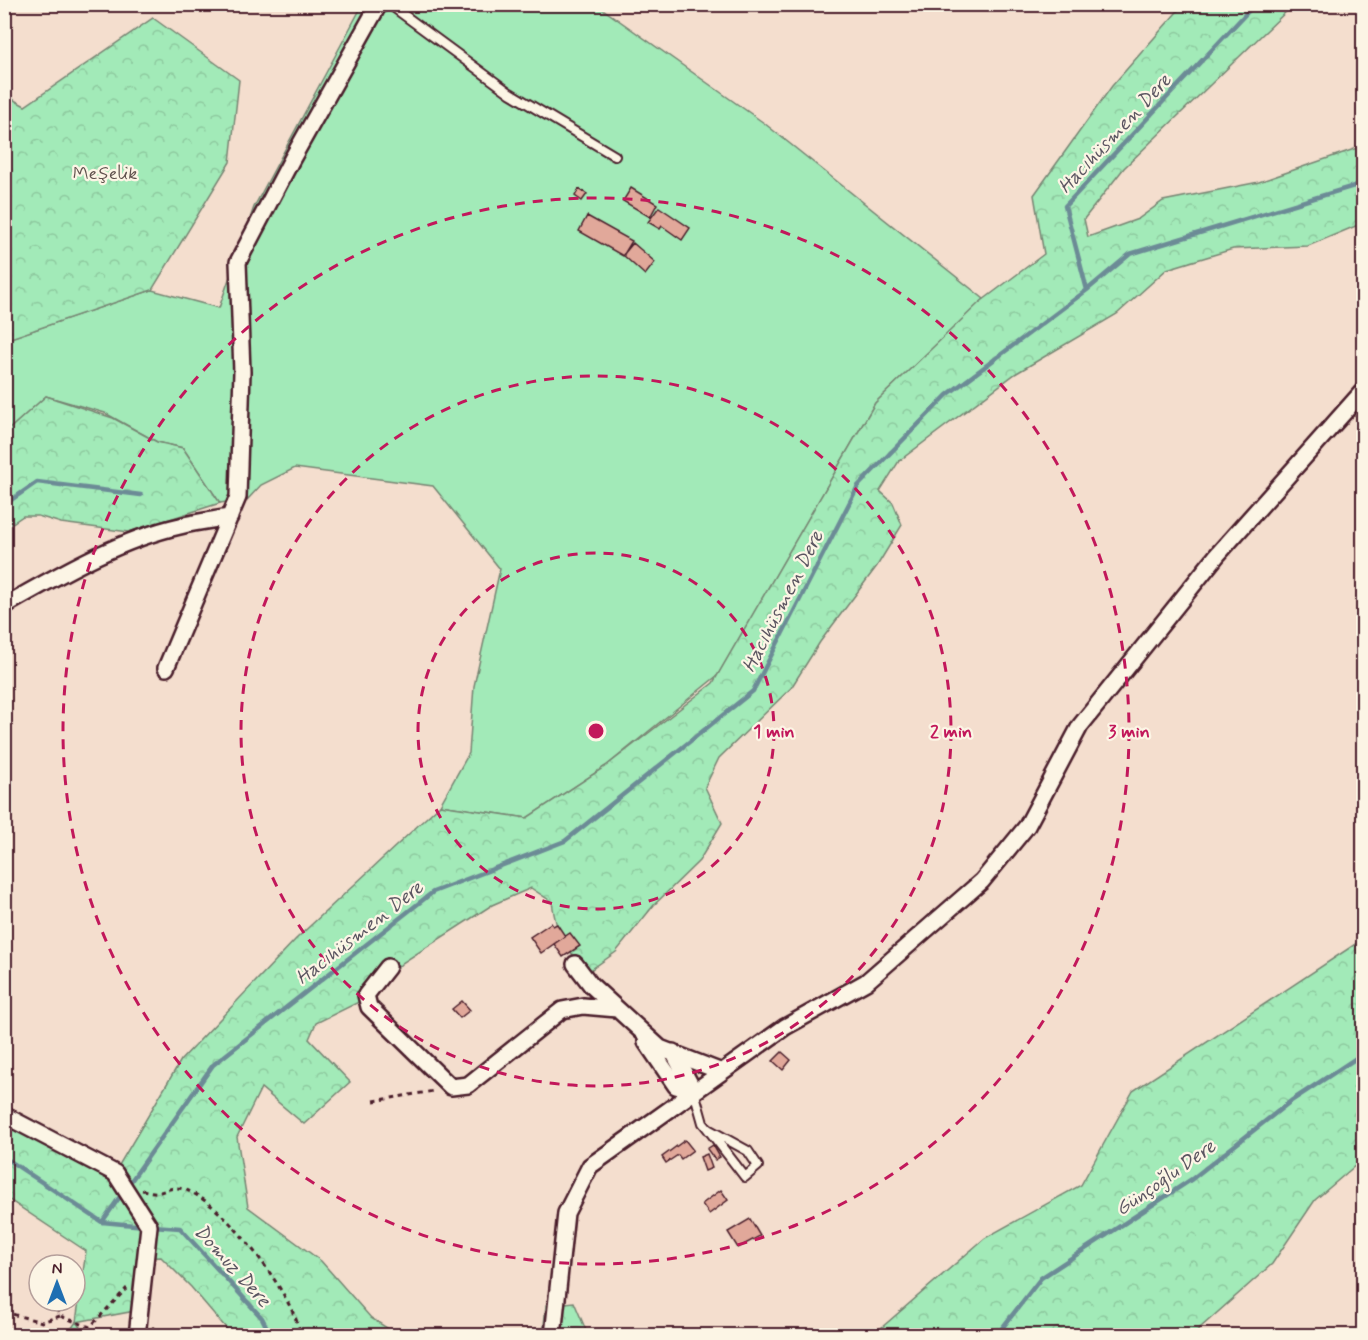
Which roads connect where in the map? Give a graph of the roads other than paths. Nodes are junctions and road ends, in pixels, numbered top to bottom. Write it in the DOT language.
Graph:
graph roads {
  1 [pos="379,4"];
  2 [pos="389,4"];
  3 [pos="615,156"];
  4 [pos="1364,390"];
  5 [pos="230,517"];
  6 [pos="4,606"];
  7 [pos="166,668"];
  8 [pos="575,964"];
  9 [pos="388,967"];
  10 [pos="617,1009"];
  11 [pos="637,1029"];
  12 [pos="673,1052"];
  13 [pos="722,1072"];
  14 [pos="694,1091"];
  15 [pos="4,1114"];
  16 [pos="708,1129"];
  17 [pos="137,1335"];
  18 [pos="553,1335"];
  1 -- 5 [label="street"];
  2 -- 3 [label="lane"];
  4 -- 13 [label="street"];
  5 -- 6 [label="street"];
  5 -- 7 [label="street"];
  8 -- 10 [label="street"];
  9 -- 10 [label="street"];
  10 -- 11 [label="street"];
  11 -- 12 [label="street"];
  11 -- 14 [label="street"];
  12 -- 13 [label="street"];
  12 -- 14 [label="street"];
  13 -- 14 [label="street"];
  14 -- 16 [label="lane"];
  14 -- 18 [label="street"];
  15 -- 17 [label="street"];
  16 -- 16 [label="lane"];
}
